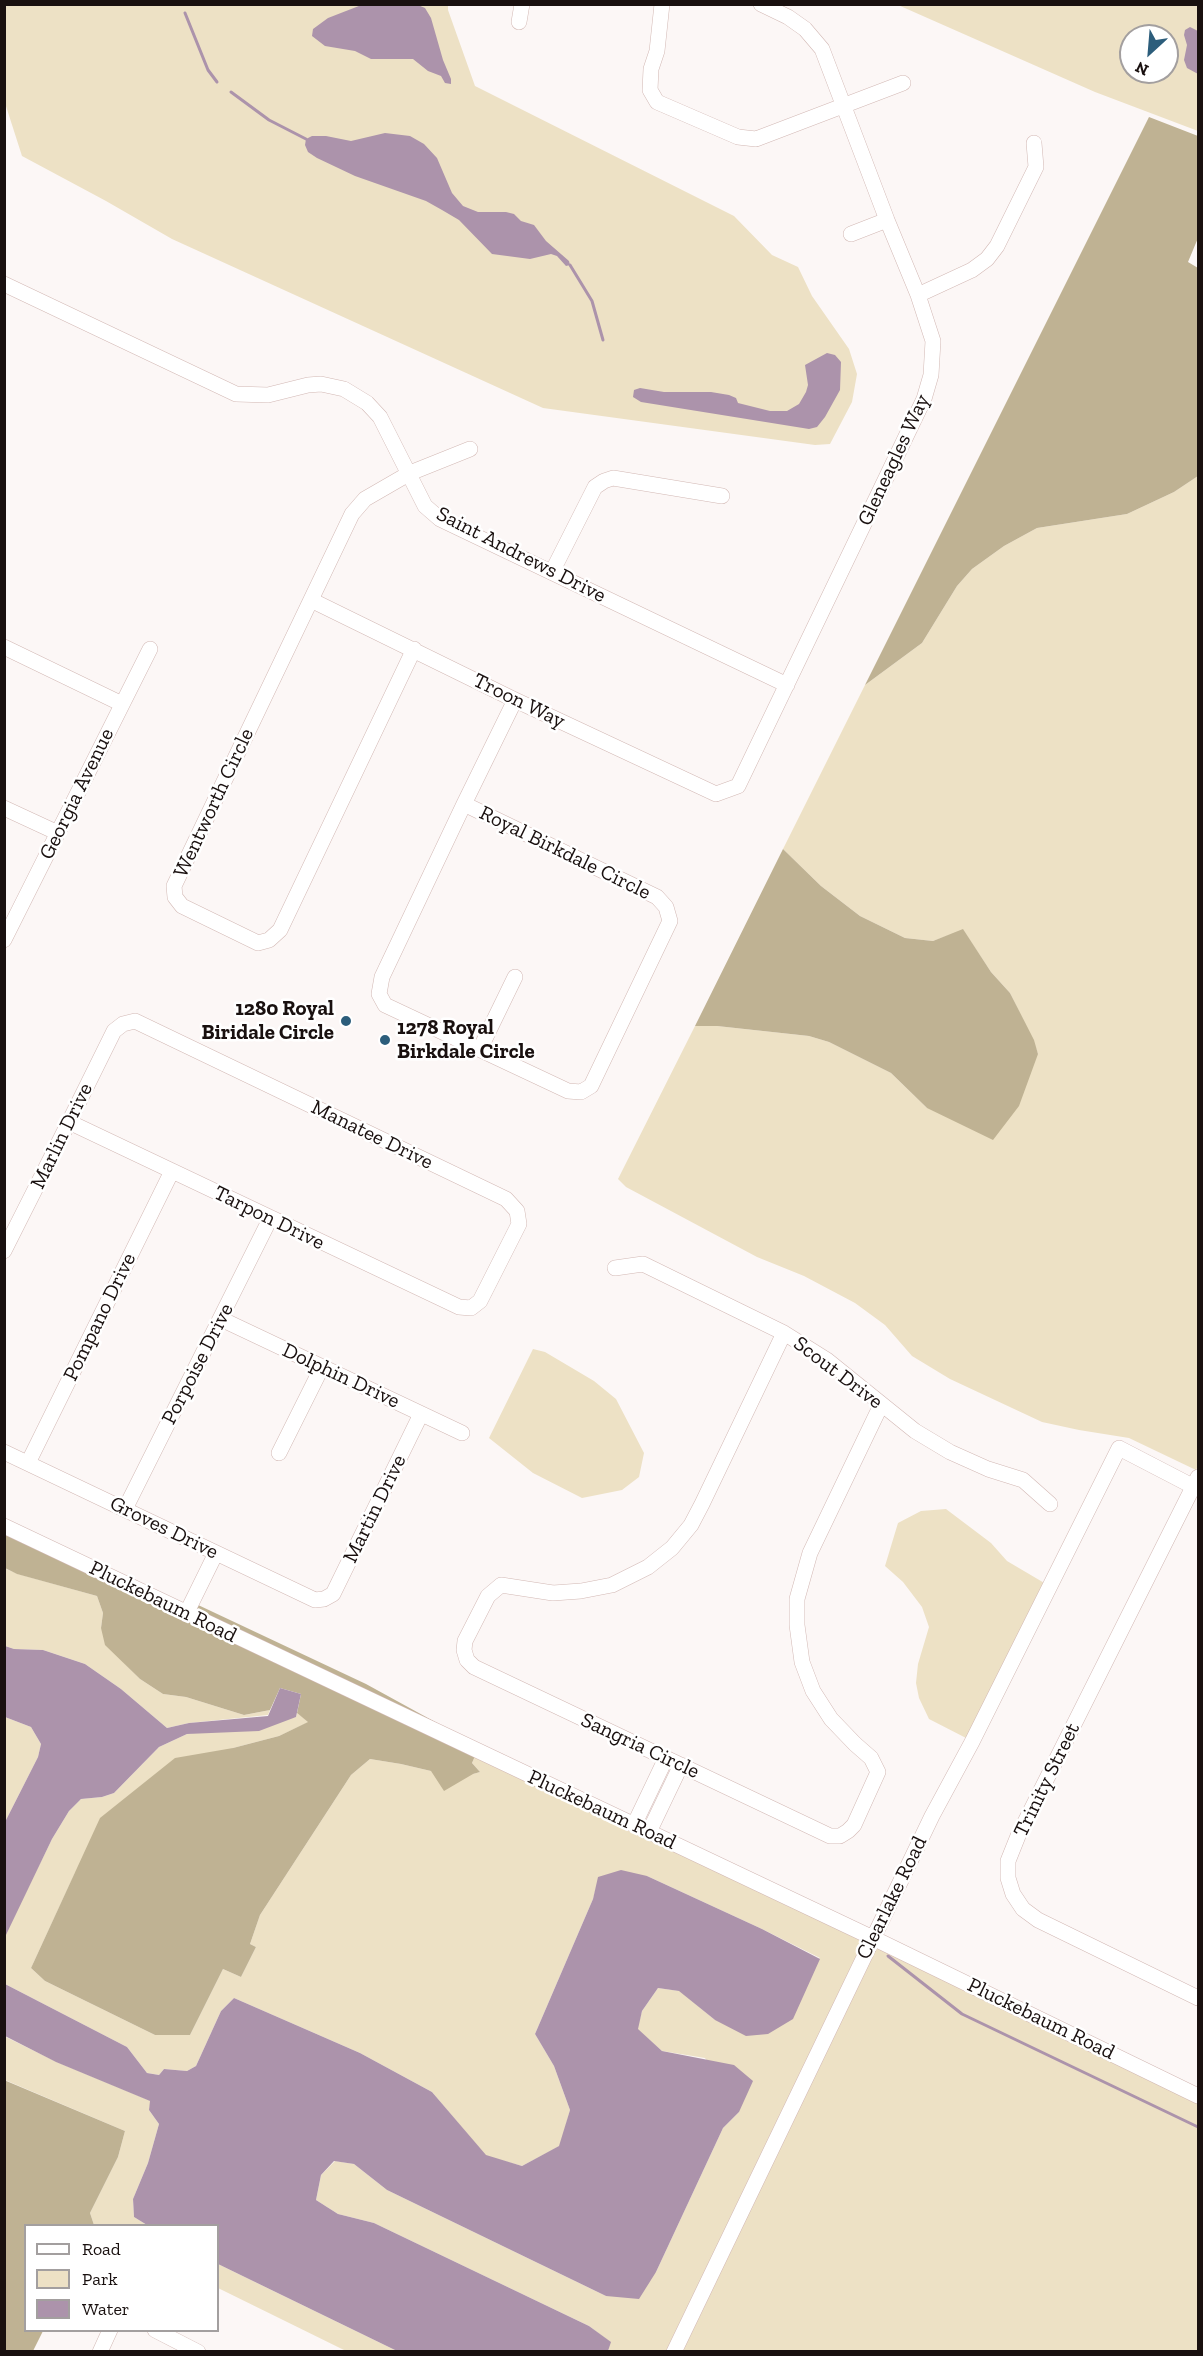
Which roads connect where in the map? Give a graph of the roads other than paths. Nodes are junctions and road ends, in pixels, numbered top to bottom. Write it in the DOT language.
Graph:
graph roads {
  1 [pos="522,4"];
  2 [pos="662,4"];
  3 [pos="761,4"];
  4 [pos="519,22"];
  5 [pos="903,83"];
  6 [pos="842,105"];
  7 [pos="1034,142"];
  8 [pos="887,220"];
  9 [pos="851,234"];
  10 [pos="4,284"];
  11 [pos="918,295"];
  12 [pos="470,448"];
  13 [pos="410,473"];
  14 [pos="722,496"];
  15 [pos="552,572"];
  16 [pos="311,600"];
  17 [pos="4,647"];
  18 [pos="150,649"];
  19 [pos="414,649"];
  20 [pos="787,685"];
  21 [pos="515,700"];
  22 [pos="122,704"];
  23 [pos="729,791"];
  24 [pos="464,804"];
  25 [pos="4,808"];
  26 [pos="58,833"];
  27 [pos="4,940"];
  28 [pos="515,978"];
  29 [pos="123,1024"];
  30 [pos="480,1049"];
  31 [pos="69,1122"];
  32 [pos="172,1171"];
  33 [pos="270,1219"];
  34 [pos="4,1251"];
  35 [pos="615,1268"];
  36 [pos="471,1308"];
  37 [pos="221,1319"];
  38 [pos="784,1333"];
  39 [pos="322,1367"];
  40 [pos="881,1405"];
  41 [pos="421,1414"];
  42 [pos="462,1433"];
  43 [pos="4,1452"];
  44 [pos="279,1453"];
  45 [pos="28,1463"];
  46 [pos="1197,1484"];
  47 [pos="1050,1504"];
  48 [pos="125,1509"];
  49 [pos="4,1526"];
  50 [pos="216,1552"];
  51 [pos="324,1599"];
  52 [pos="186,1614"];
  53 [pos="666,1758"];
  54 [pos="681,1765"];
  55 [pos="634,1825"];
  56 [pos="649,1832"];
  57 [pos="873,1938"];
  58 [pos="1198,1998"];
  59 [pos="1198,2096"];
  60 [pos="110,2332"];
  61 [pos="157,2332"];
  62 [pos="100,2352"];
  63 [pos="198,2352"];
  64 [pos="674,2352"];
  1 -- 4 [label="street"];
  2 -- 6 [label="street"];
  3 -- 6 [label="street, Gleneagles Way"];
  5 -- 6 [label="street"];
  6 -- 8 [label="street, Gleneagles Way"];
  7 -- 11 [label="street"];
  8 -- 9 [label="street"];
  8 -- 11 [label="street, Gleneagles Way"];
  10 -- 13 [label="street, Saint Andrews Drive"];
  11 -- 20 [label="street, Gleneagles Way"];
  12 -- 13 [label="street, Wentworth Circle"];
  13 -- 15 [label="street, Saint Andrews Drive"];
  13 -- 16 [label="street, Wentworth Circle"];
  14 -- 15 [label="street"];
  15 -- 20 [label="street, Saint Andrews Drive"];
  16 -- 19 [label="street, Troon Way"];
  16 -- 19 [label="street, Wentworth Circle"];
  17 -- 22 [label="street"];
  18 -- 22 [label="street, Georgia Avenue"];
  19 -- 21 [label="street, Troon Way"];
  20 -- 23 [label="street, Gleneagles Way"];
  21 -- 23 [label="street, Troon Way"];
  21 -- 24 [label="street, Royal Birkdale Circle"];
  22 -- 26 [label="street, Georgia Avenue"];
  24 -- 30 [label="street, Royal Birkdale Circle"];
  24 -- 30 [label="street, Royal Birkdale Circle"];
  25 -- 26 [label="street"];
  26 -- 27 [label="street, Georgia Avenue"];
  28 -- 30 [label="street"];
  29 -- 31 [label="street, Marlin Drive"];
  29 -- 36 [label="street, Manatee Drive"];
  31 -- 32 [label="street, Tarpon Drive"];
  31 -- 34 [label="street, Marlin Drive"];
  32 -- 33 [label="street, Tarpon Drive"];
  32 -- 45 [label="street, Pompano Drive"];
  33 -- 36 [label="street, Tarpon Drive"];
  33 -- 37 [label="street, Porpoise Drive"];
  35 -- 38 [label="street, Scout Drive"];
  37 -- 39 [label="street, Dolphin Drive"];
  37 -- 48 [label="street, Porpoise Drive"];
  38 -- 40 [label="street, Scout Drive"];
  38 -- 53 [label="street, Sangria Circle"];
  39 -- 41 [label="street, Dolphin Drive"];
  39 -- 44 [label="street"];
  40 -- 47 [label="street, Scout Drive"];
  40 -- 54 [label="street, Sangria Circle"];
  41 -- 42 [label="street, Dolphin Drive"];
  41 -- 51 [label="street, Martin Drive"];
  43 -- 45 [label="street, Groves Drive"];
  45 -- 48 [label="street, Groves Drive"];
  46 -- 57 [label="street, Clearlake Road"];
  46 -- 58 [label="street, Trinity Street"];
  48 -- 50 [label="street, Groves Drive"];
  49 -- 52 [label="street, Pluckebaum Road"];
  50 -- 51 [label="street, Groves Drive"];
  50 -- 52 [label="street"];
  52 -- 55 [label="street, Pluckebaum Road"];
  53 -- 54 [label="street, Sangria Circle"];
  53 -- 55 [label="street"];
  54 -- 56 [label="street"];
  55 -- 56 [label="street, Pluckebaum Road"];
  56 -- 57 [label="street, Pluckebaum Road"];
  57 -- 59 [label="street, Pluckebaum Road"];
  57 -- 64 [label="street, Clearlake Road"];
  60 -- 62 [label="street"];
  61 -- 63 [label="street"];
}
